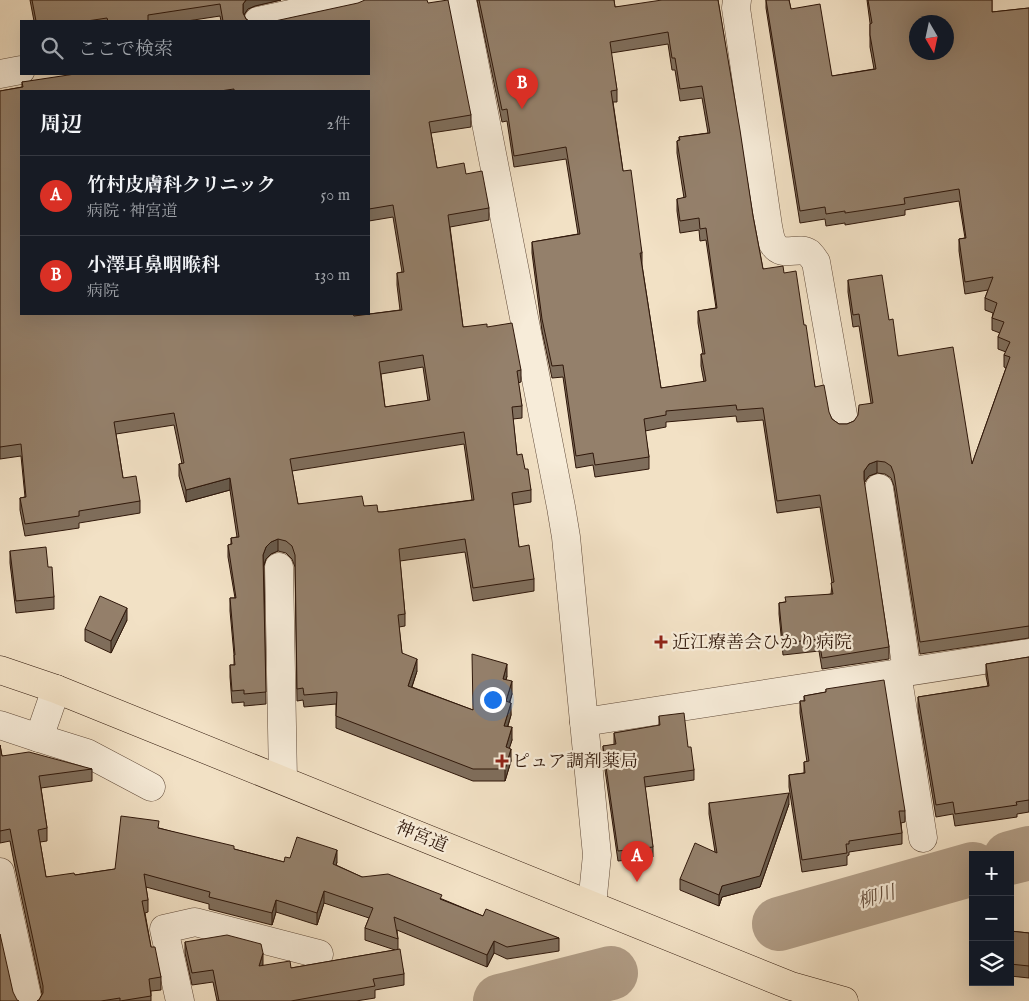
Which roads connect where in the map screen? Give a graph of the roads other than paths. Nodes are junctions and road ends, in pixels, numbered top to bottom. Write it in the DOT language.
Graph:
graph roads {
  1 [pos="355,0"];
  2 [pos="462,0"];
  3 [pos="737,0"];
  4 [pos="263,20"];
  5 [pos="20,70"];
  6 [pos="0,74"];
  7 [pos="844,421"];
  8 [pos="879,488"];
  9 [pos="278,568"];
  10 [pos="1029,653"];
  11 [pos="0,670"];
  12 [pos="902,672"];
  13 [pos="56,689"];
  14 [pos="584,722"];
  15 [pos="0,726"];
  16 [pos="39,738"];
  17 [pos="283,780"];
  18 [pos="151,787"];
  19 [pos="923,838"];
  20 [pos="0,872"];
  21 [pos="592,906"];
  22 [pos="319,954"];
  23 [pos="832,1000"];
  24 [pos="28,1001"];
  25 [pos="180,1001"];
  1 -- 4 [label="street"];
  2 -- 14 [label="street"];
  3 -- 7 [label="street"];
  5 -- 6 [label="street"];
  8 -- 12 [label="street"];
  9 -- 17 [label="street"];
  10 -- 12 [label="street"];
  11 -- 13 [label="main road, 神宮道"];
  12 -- 14 [label="street"];
  12 -- 19 [label="street"];
  13 -- 16 [label="street"];
  13 -- 17 [label="main road, 神宮道"];
  14 -- 21 [label="street"];
  15 -- 16 [label="street"];
  16 -- 18 [label="street"];
  17 -- 21 [label="main road, 神宮道"];
  20 -- 24 [label="street"];
  21 -- 23 [label="main road, 神宮道"];
  22 -- 25 [label="street"];
}
